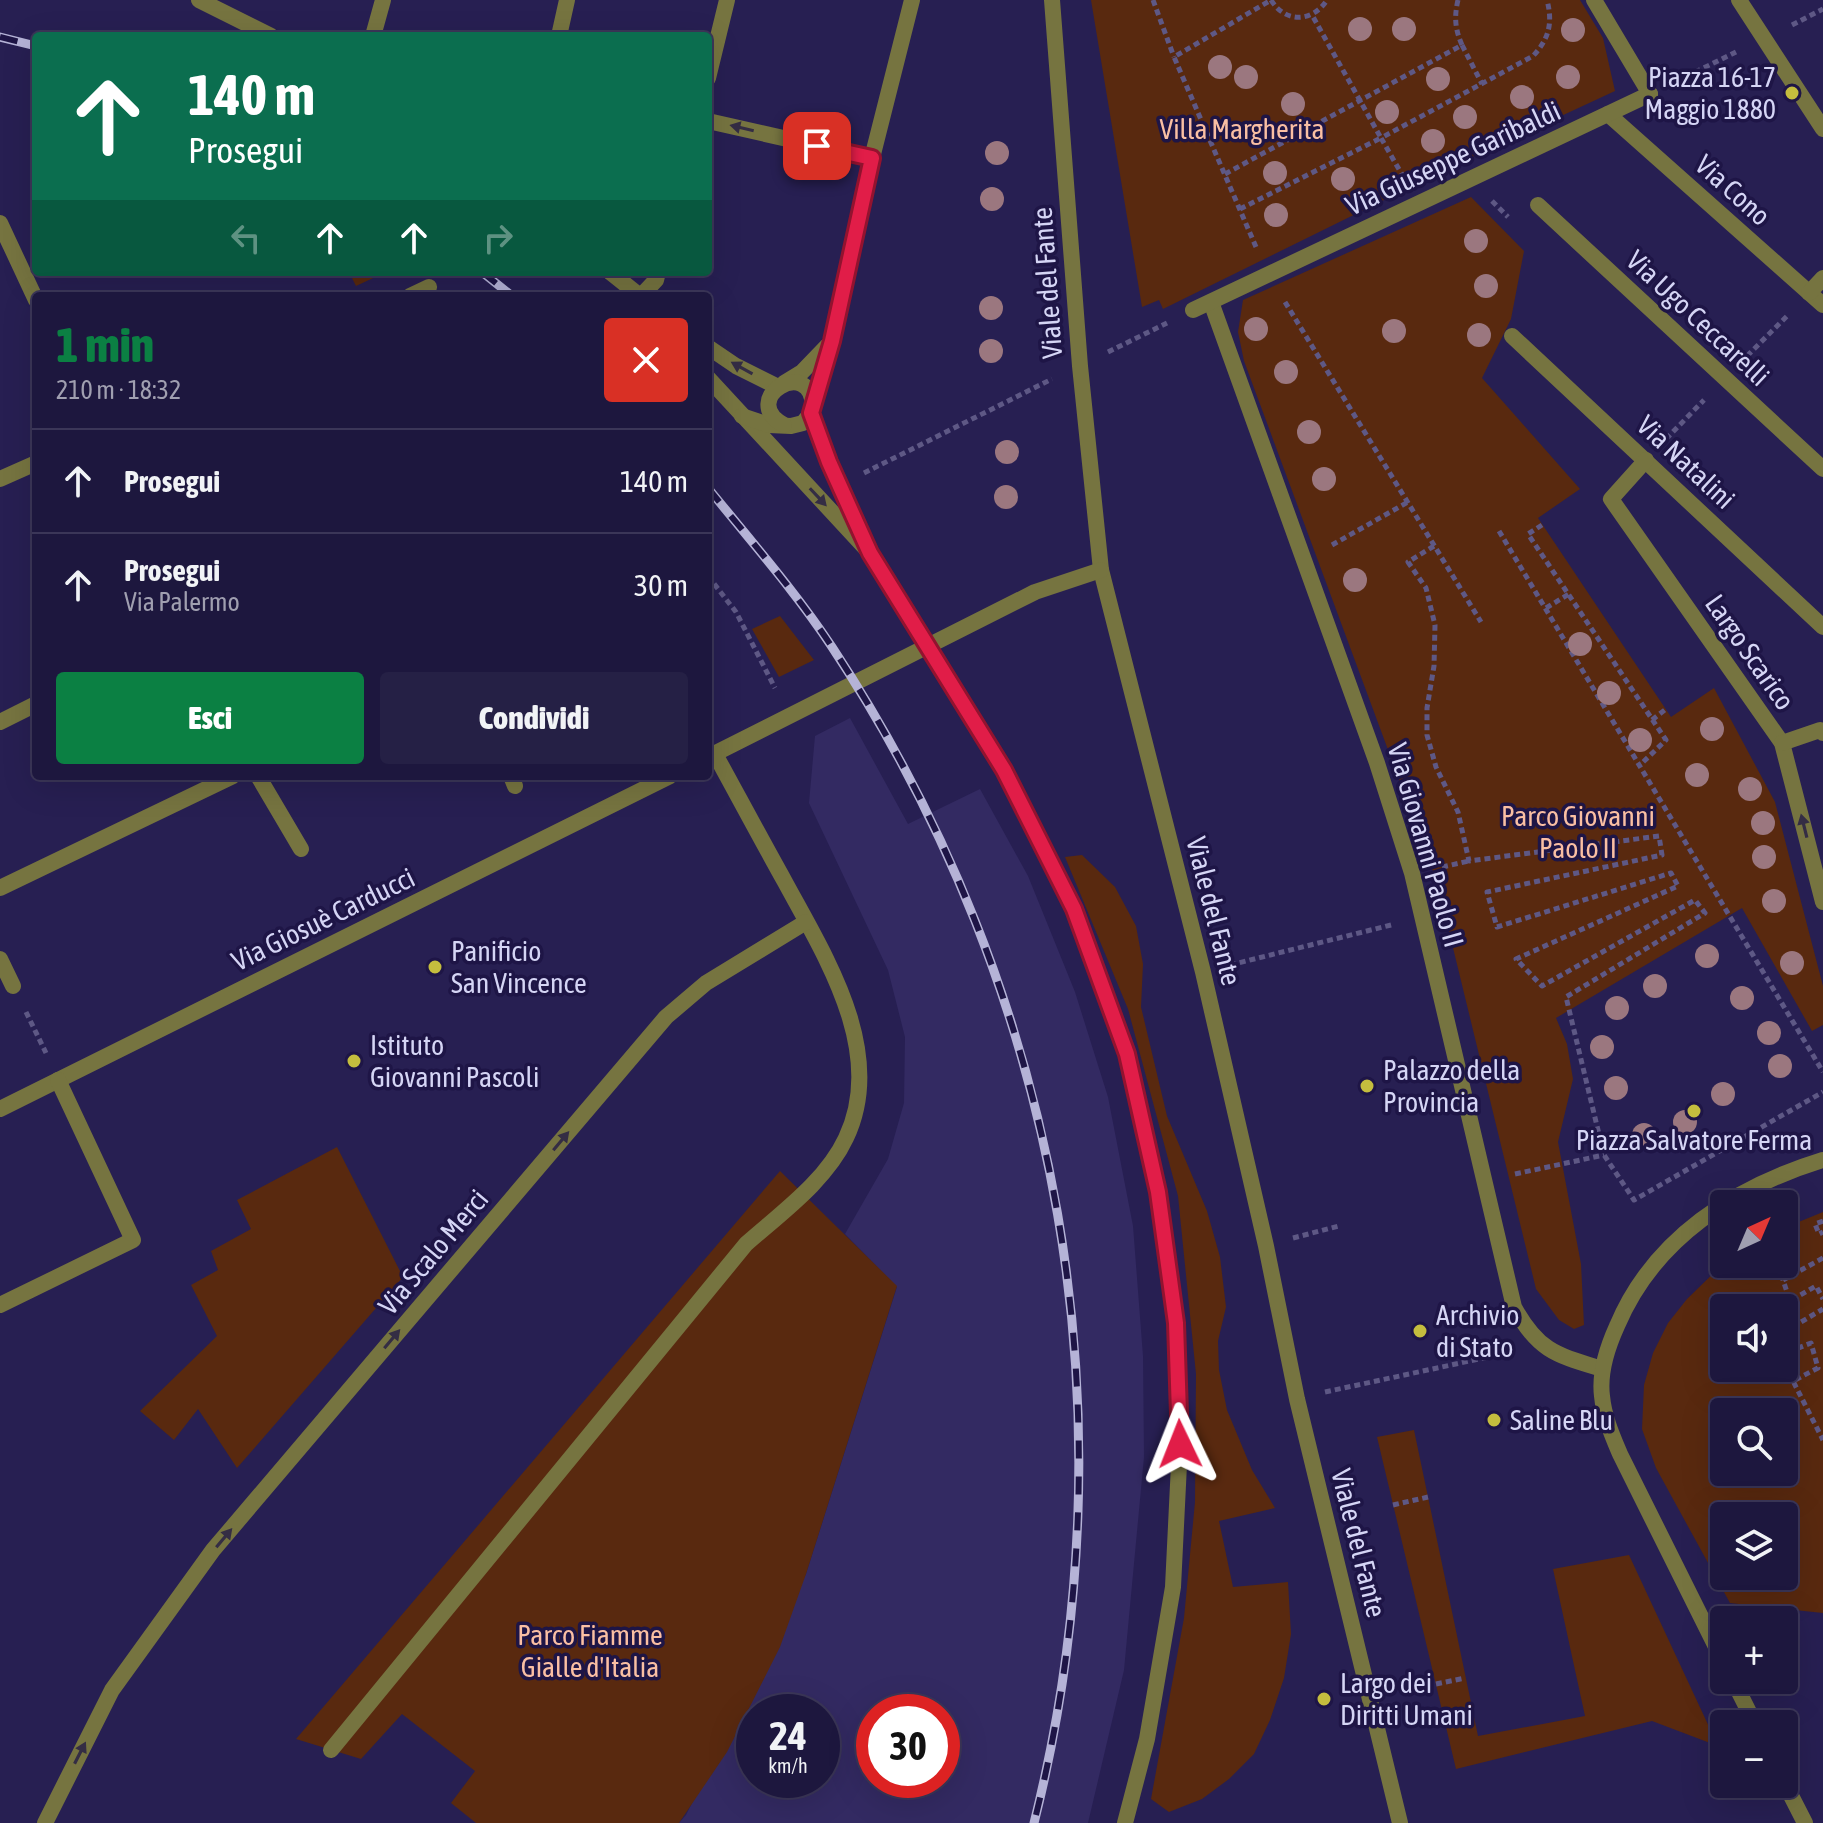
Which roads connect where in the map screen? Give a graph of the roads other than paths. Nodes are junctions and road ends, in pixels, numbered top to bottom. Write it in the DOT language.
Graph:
graph roads {
  1 [pos="199,0"];
  2 [pos="383,0"];
  3 [pos="567,0"];
  4 [pos="727,0"];
  5 [pos="912,0"];
  6 [pos="1052,0"];
  7 [pos="1594,0"];
  8 [pos="1739,0"];
  9 [pos="263,32"];
  10 [pos="374,32"];
  11 [pos="560,32"];
  12 [pos="712,62"];
  13 [pos="1608,114"];
  14 [pos="712,122"];
  15 [pos="1823,129"];
  16 [pos="872,158"];
  17 [pos="1538,205"];
  18 [pos="0,223"];
  19 [pos="615,276"];
  20 [pos="657,276"];
  21 [pos="1823,278"];
  22 [pos="429,287"];
  23 [pos="32,292"];
  24 [pos="418,292"];
  25 [pos="636,292"];
  26 [pos="645,292"];
  27 [pos="1809,293"];
  28 [pos="1211,302"];
  29 [pos="1823,305"];
  30 [pos="1193,310"];
  31 [pos="1512,336"];
  32 [pos="832,341"];
  33 [pos="712,350"];
  34 [pos="712,382"];
  35 [pos="781,385"];
  36 [pos="812,409"];
  37 [pos="742,416"];
  38 [pos="776,425"];
  39 [pos="1646,460"];
  40 [pos="786,463"];
  41 [pos="32,465"];
  42 [pos="1823,469"];
  43 [pos="0,479"];
  44 [pos="870,553"];
  45 [pos="1101,570"];
  46 [pos="1823,627"];
  47 [pos="32,706"];
  48 [pos="0,722"];
  49 [pos="1823,733"];
  50 [pos="1782,743"];
  51 [pos="712,755"];
  52 [pos="225,780"];
  53 [pos="260,780"];
  54 [pos="662,780"];
  55 [pos="301,849"];
  56 [pos="0,888"];
  57 [pos="1823,902"];
  58 [pos="806,922"];
  59 [pos="0,959"];
  60 [pos="13,986"];
  61 [pos="58,1080"];
  62 [pos="0,1109"];
  63 [pos="1823,1160"];
  64 [pos="0,1305"];
  65 [pos="1602,1369"];
  66 [pos="1710,1635"];
  67 [pos="331,1750"];
  68 [pos="1792,1798"];
  69 [pos="45,1823"];
  70 [pos="1125,1823"];
  71 [pos="1400,1823"];
  72 [pos="1805,1823"];
  1 -- 9 [label="street"];
  2 -- 10 [label="street"];
  3 -- 11 [label="street"];
  4 -- 12 [label="street"];
  5 -- 16 [label="street"];
  6 -- 45 [label="street, Viale del Fante"];
  7 -- 13 [label="street, Via Giuseppe Garibaldi"];
  8 -- 15 [label="street"];
  13 -- 27 [label="street, Via Cono"];
  13 -- 28 [label="street, Via Giuseppe Garibaldi"];
  16 -- 14 [label="street, one-way"];
  16 -- 32 [label="street"];
  17 -- 42 [label="street, Via Ugo Ceccarelli"];
  18 -- 23 [label="street"];
  19 -- 25 [label="street"];
  20 -- 26 [label="street"];
  21 -- 27 [label="street"];
  22 -- 24 [label="street"];
  27 -- 29 [label="street, Via Cono"];
  28 -- 30 [label="street, Via Giuseppe Garibaldi"];
  28 -- 65 [label="street, Via Giovanni Paolo II"];
  31 -- 39 [label="street, Via Natalini"];
  32 -- 35 [label="street"];
  32 -- 36 [label="street"];
  35 -- 33 [label="street, one-way"];
  34 -- 37 [label="street"];
  35 -- 36 [label="street"];
  35 -- 38 [label="street"];
  36 -- 38 [label="street"];
  36 -- 44 [label="street"];
  37 -- 38 [label="street"];
  37 -- 40 [label="street"];
  38 -- 40 [label="street"];
  39 -- 46 [label="street, Via Natalini"];
  39 -- 50 [label="street, Largo Scarico"];
  40 -- 44 [label="street, one-way"];
  41 -- 43 [label="street"];
  44 -- 70 [label="street, bridge"];
  45 -- 51 [label="street"];
  45 -- 71 [label="street, Viale del Fante"];
  47 -- 48 [label="street"];
  49 -- 50 [label="street"];
  57 -- 50 [label="street, Largo Scarico, one-way"];
  51 -- 58 [label="street"];
  52 -- 56 [label="street"];
  53 -- 55 [label="street"];
  54 -- 61 [label="street, Via Giosuè Carducci"];
  58 -- 67 [label="street"];
  69 -- 58 [label="street, Via Scalo Merci, one-way"];
  59 -- 60 [label="street"];
  61 -- 62 [label="street, Via Giosuè Carducci"];
  61 -- 64 [label="street"];
  63 -- 65 [label="street"];
  65 -- 66 [label="street"];
  68 -- 72 [label="street"];
}
